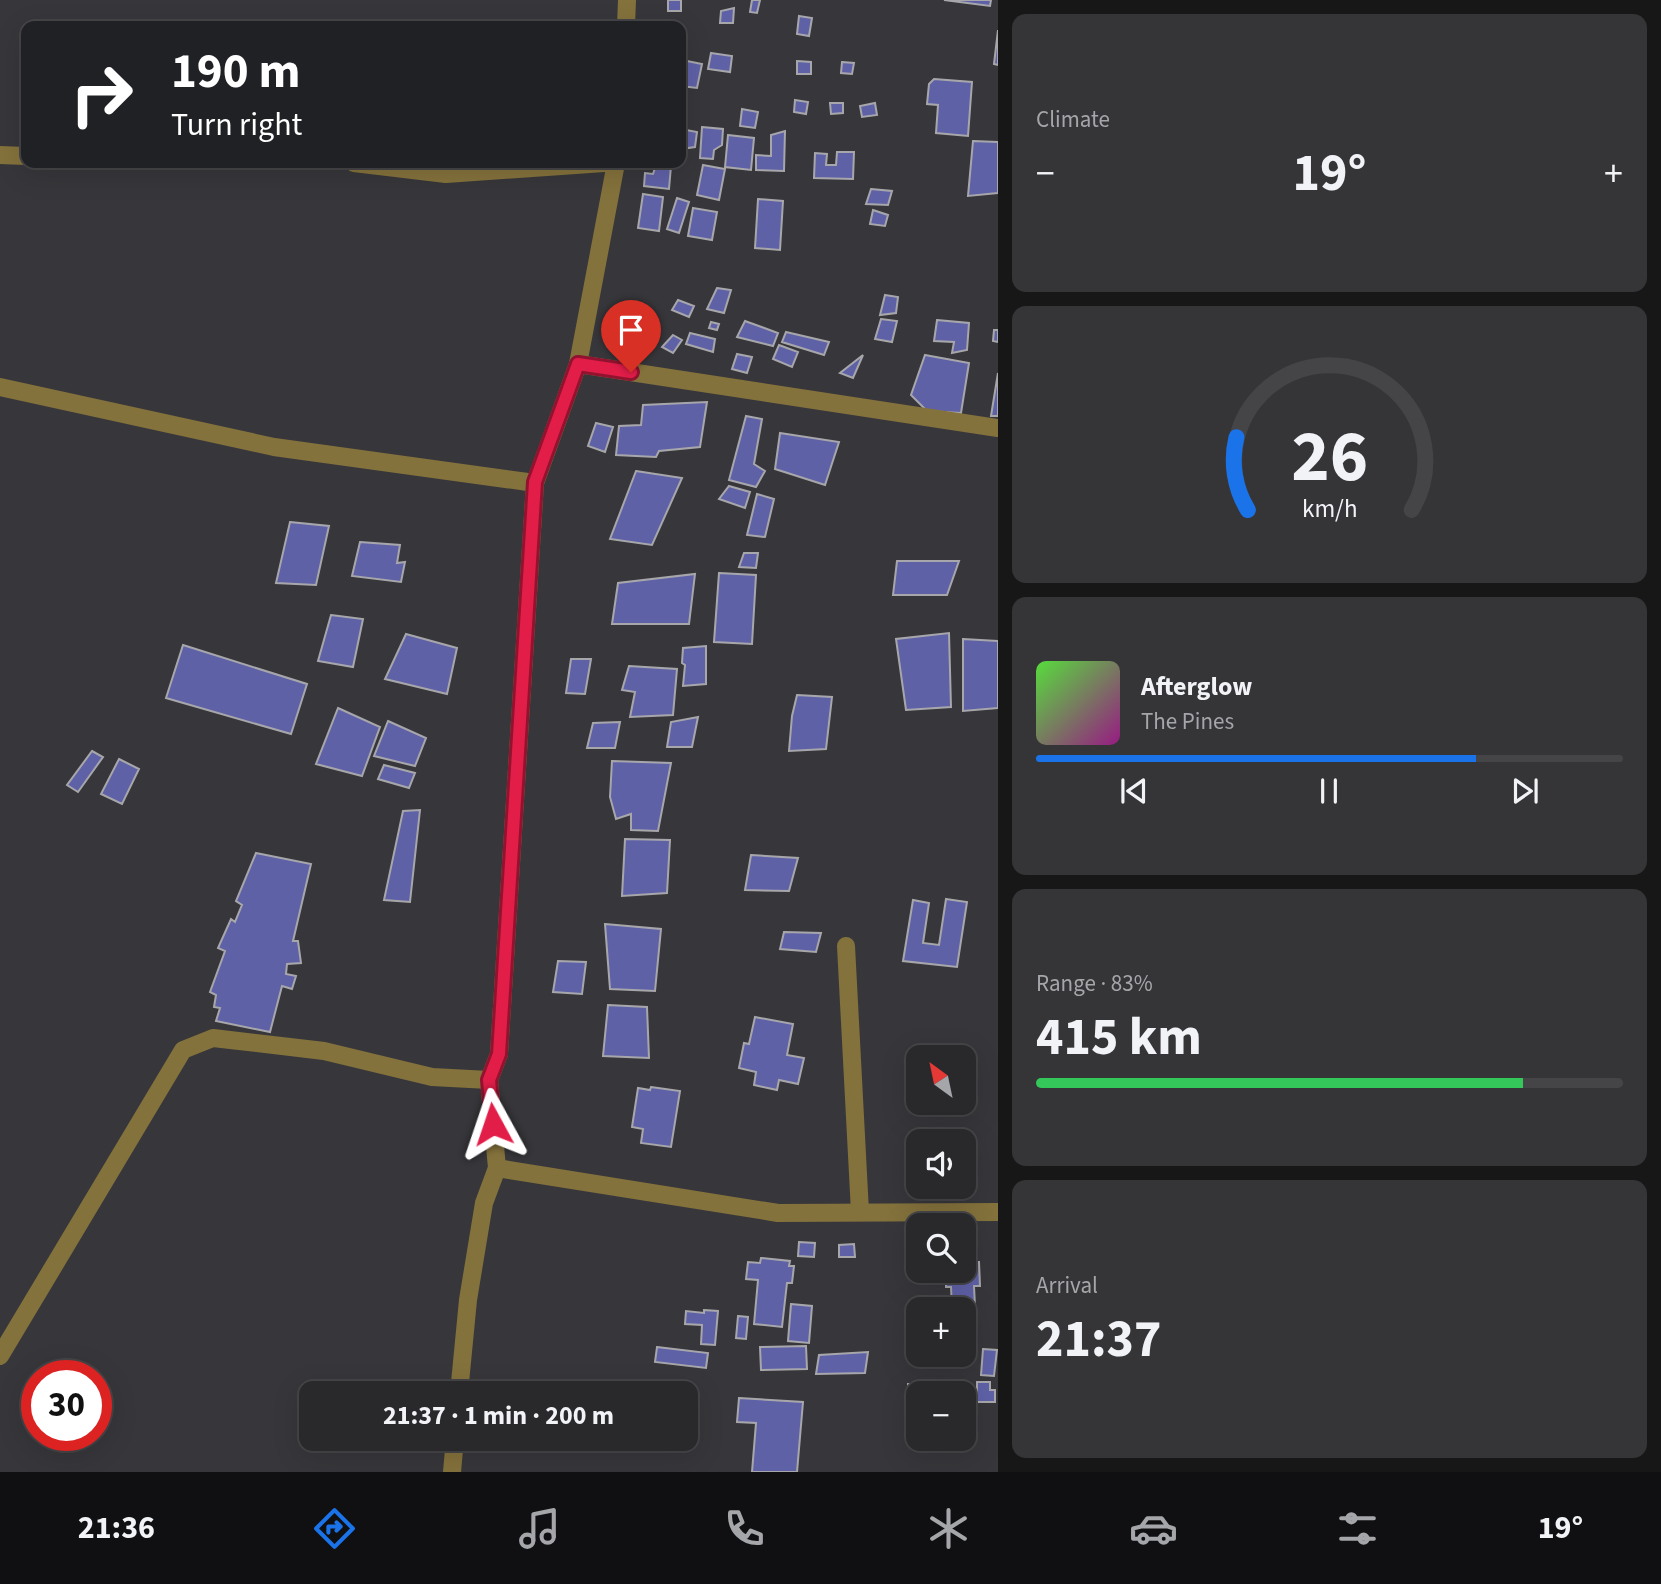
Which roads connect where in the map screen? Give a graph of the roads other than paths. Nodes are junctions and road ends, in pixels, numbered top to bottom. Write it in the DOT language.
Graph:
graph roads {
  1 [pos="627,0"];
  2 [pos="626,21"];
  3 [pos="0,155"];
  4 [pos="21,156"];
  5 [pos="396,168"];
  6 [pos="532,168"];
  7 [pos="616,168"];
  8 [pos="578,364"];
  9 [pos="0,387"];
  10 [pos="998,428"];
  11 [pos="535,482"];
  12 [pos="846,946"];
  13 [pos="489,1080"];
  14 [pos="497,1168"];
  15 [pos="860,1212"];
  16 [pos="998,1212"];
  17 [pos="0,1356"];
  18 [pos="460,1381"];
  19 [pos="454,1451"];
  20 [pos="452,1472"];
  1 -- 2 [label="street"];
  3 -- 4 [label="street"];
  5 -- 6 [label="street"];
  7 -- 8 [label="street"];
  8 -- 10 [label="street"];
  8 -- 11 [label="street"];
  9 -- 11 [label="street"];
  11 -- 13 [label="street"];
  12 -- 15 [label="street"];
  13 -- 14 [label="street"];
  13 -- 17 [label="street"];
  14 -- 15 [label="street"];
  14 -- 18 [label="street"];
  15 -- 16 [label="street"];
  19 -- 20 [label="street"];
}
